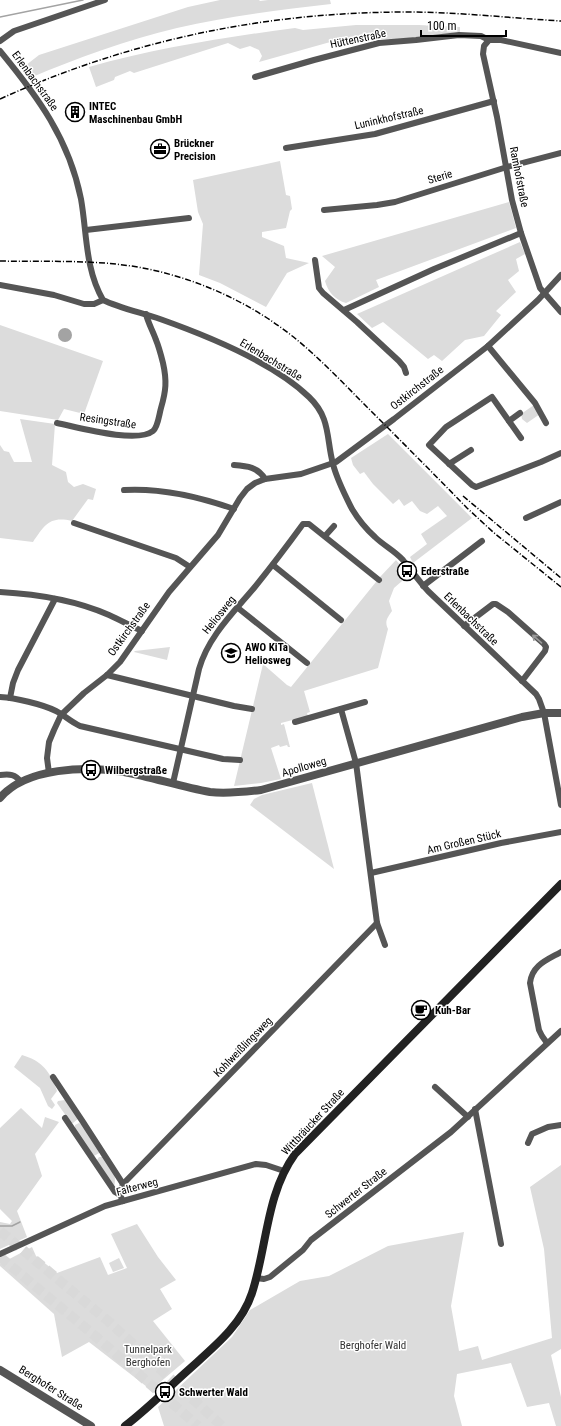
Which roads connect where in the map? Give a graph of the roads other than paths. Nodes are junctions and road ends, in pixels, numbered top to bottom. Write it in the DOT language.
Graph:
graph roads {
  1 [pos="105,0"];
  2 [pos="489,40"];
  3 [pos="0,41"];
  4 [pos="0,51"];
  5 [pos="561,53"];
  6 [pos="255,77"];
  7 [pos="494,102"];
  8 [pos="286,148"];
  9 [pos="561,153"];
  10 [pos="507,167"];
  11 [pos="324,210"];
  12 [pos="189,218"];
  13 [pos="86,230"];
  14 [pos="522,233"];
  15 [pos="315,260"];
  16 [pos="561,275"];
  17 [pos="0,285"];
  18 [pos="545,293"];
  19 [pos="103,300"];
  20 [pos="344,310"];
  21 [pos="561,312"];
  22 [pos="146,314"];
  23 [pos="488,346"];
  24 [pos="406,373"];
  25 [pos="520,413"];
  26 [pos="509,420"];
  27 [pos="57,422"];
  28 [pos="546,423"];
  29 [pos="521,438"];
  30 [pos="471,450"];
  31 [pos="561,453"];
  32 [pos="333,464"];
  33 [pos="449,464"];
  34 [pos="234,465"];
  35 [pos="265,479"];
  36 [pos="124,490"];
  37 [pos="561,502"];
  38 [pos="234,509"];
  39 [pos="526,518"];
  40 [pos="74,523"];
  41 [pos="334,526"];
  42 [pos="325,536"];
  43 [pos="482,540"];
  44 [pos="273,565"];
  45 [pos="190,567"];
  46 [pos="379,580"];
  47 [pos="423,586"];
  48 [pos="0,592"];
  49 [pos="55,599"];
  50 [pos="238,608"];
  51 [pos="341,620"];
  52 [pos="464,626"];
  53 [pos="142,632"];
  54 [pos="307,663"];
  55 [pos="107,675"];
  56 [pos="522,681"];
  57 [pos="193,696"];
  58 [pos="0,697"];
  59 [pos="10,698"];
  60 [pos="365,702"];
  61 [pos="252,708"];
  62 [pos="341,709"];
  63 [pos="544,713"];
  64 [pos="561,713"];
  65 [pos="61,715"];
  66 [pos="295,722"];
  67 [pos="180,750"];
  68 [pos="240,760"];
  69 [pos="356,763"];
  70 [pos="49,773"];
  71 [pos="0,775"];
  72 [pos="21,782"];
  73 [pos="173,783"];
  74 [pos="0,798"];
  75 [pos="561,805"];
  76 [pos="561,832"];
  77 [pos="371,873"];
  78 [pos="561,884"];
  79 [pos="377,923"];
  80 [pos="385,945"];
  81 [pos="561,952"];
  82 [pos="561,1031"];
  83 [pos="547,1042"];
  84 [pos="53,1077"];
  85 [pos="435,1086"];
  86 [pos="475,1110"];
  87 [pos="468,1117"];
  88 [pos="65,1118"];
  89 [pos="84,1122"];
  90 [pos="561,1125"];
  91 [pos="73,1128"];
  92 [pos="528,1143"];
  93 [pos="103,1154"];
  94 [pos="94,1160"];
  95 [pos="284,1171"];
  96 [pos="123,1184"];
  97 [pos="121,1198"];
  98 [pos="501,1244"];
  99 [pos="0,1254"];
  100 [pos="256,1278"];
  101 [pos="0,1370"];
  102 [pos="85,1424"];
  103 [pos="129,1424"];
  104 [pos="91,1426"];
  1 -- 3 [label="street"];
  2 -- 5 [label="street, Hüttenstraße"];
  2 -- 6 [label="street, Hüttenstraße"];
  2 -- 7 [label="street, Ramhofstraße"];
  4 -- 13 [label="street, Erlenbachstraße"];
  7 -- 8 [label="street, Luninkhofstraße"];
  7 -- 10 [label="street, Ramhofstraße"];
  9 -- 10 [label="street, Sterie"];
  10 -- 11 [label="street, Sterie"];
  10 -- 14 [label="street, Ramhofstraße"];
  12 -- 13 [label="street"];
  13 -- 19 [label="street, Erlenbachstraße"];
  14 -- 18 [label="street, Ramhofstraße"];
  14 -- 20 [label="street"];
  15 -- 20 [label="street"];
  16 -- 18 [label="street, Ostkirchstraße"];
  17 -- 19 [label="street"];
  18 -- 21 [label="street, Ramhofstraße"];
  18 -- 23 [label="street, Ostkirchstraße"];
  19 -- 22 [label="street, Erlenbachstraße"];
  20 -- 24 [label="street"];
  22 -- 27 [label="street, Resingstraße"];
  22 -- 32 [label="street, Erlenbachstraße"];
  23 -- 28 [label="street"];
  23 -- 32 [label="street, Ostkirchstraße"];
  25 -- 26 [label="street"];
  26 -- 29 [label="street"];
  26 -- 33 [label="street"];
  30 -- 33 [label="street"];
  31 -- 33 [label="street"];
  32 -- 35 [label="street, Ostkirchstraße"];
  32 -- 47 [label="street, Erlenbachstraße"];
  34 -- 35 [label="street"];
  35 -- 38 [label="street, Ostkirchstraße"];
  36 -- 38 [label="street"];
  37 -- 39 [label="street"];
  38 -- 45 [label="street, Ostkirchstraße"];
  40 -- 45 [label="street"];
  41 -- 42 [label="street"];
  42 -- 44 [label="street, Heliosweg"];
  42 -- 46 [label="street, Heliosweg"];
  43 -- 47 [label="street"];
  44 -- 50 [label="street, Heliosweg"];
  44 -- 51 [label="street"];
  45 -- 53 [label="street, Ostkirchstraße"];
  47 -- 52 [label="street, Erlenbachstraße"];
  48 -- 49 [label="street"];
  49 -- 53 [label="street"];
  49 -- 59 [label="street"];
  50 -- 54 [label="street"];
  50 -- 57 [label="street, Heliosweg"];
  52 -- 56 [label="street, Erlenbachstraße"];
  56 -- 52 [label="street, one-way"];
  53 -- 55 [label="street, Ostkirchstraße"];
  55 -- 57 [label="street"];
  55 -- 65 [label="street, Ostkirchstraße"];
  56 -- 63 [label="street, Erlenbachstraße"];
  57 -- 61 [label="street"];
  57 -- 67 [label="street, Heliosweg"];
  58 -- 59 [label="street"];
  59 -- 65 [label="street"];
  60 -- 62 [label="street"];
  62 -- 66 [label="street"];
  62 -- 69 [label="street"];
  63 -- 64 [label="street, Apolloweg"];
  63 -- 69 [label="street, Apolloweg"];
  63 -- 75 [label="street, Erlenbachstraße"];
  65 -- 67 [label="street"];
  65 -- 70 [label="street, Ostkirchstraße"];
  67 -- 68 [label="street"];
  67 -- 73 [label="street, Heliosweg"];
  69 -- 73 [label="street, Apolloweg"];
  69 -- 77 [label="street"];
  70 -- 72 [label="street"];
  70 -- 73 [label="street, Apolloweg"];
  71 -- 72 [label="street"];
  72 -- 74 [label="street"];
  76 -- 77 [label="street, Am Großen Stück"];
  77 -- 79 [label="street"];
  78 -- 95 [label="main road, Wittbräucker Straße"];
  79 -- 80 [label="street"];
  79 -- 96 [label="street, Kohlweißlingsweg"];
  81 -- 83 [label="street"];
  82 -- 83 [label="street, Schwerter Straße"];
  83 -- 86 [label="street, Schwerter Straße"];
  84 -- 89 [label="street"];
  85 -- 87 [label="street"];
  86 -- 87 [label="street, Schwerter Straße"];
  86 -- 98 [label="street"];
  87 -- 100 [label="street, Schwerter Straße"];
  88 -- 91 [label="street"];
  89 -- 91 [label="street"];
  89 -- 93 [label="street"];
  90 -- 92 [label="street"];
  91 -- 94 [label="street"];
  93 -- 94 [label="street"];
  93 -- 96 [label="street"];
  94 -- 97 [label="street"];
  95 -- 97 [label="street, Falterweg"];
  95 -- 100 [label="main road, Wittbräucker Straße"];
  96 -- 97 [label="street"];
  97 -- 99 [label="street, Falterweg"];
  100 -- 103 [label="main road, Wittbräucker Straße"];
  101 -- 102 [label="street, Berghofer Straße"];
  102 -- 104 [label="street, Berghofer Straße"];
}
